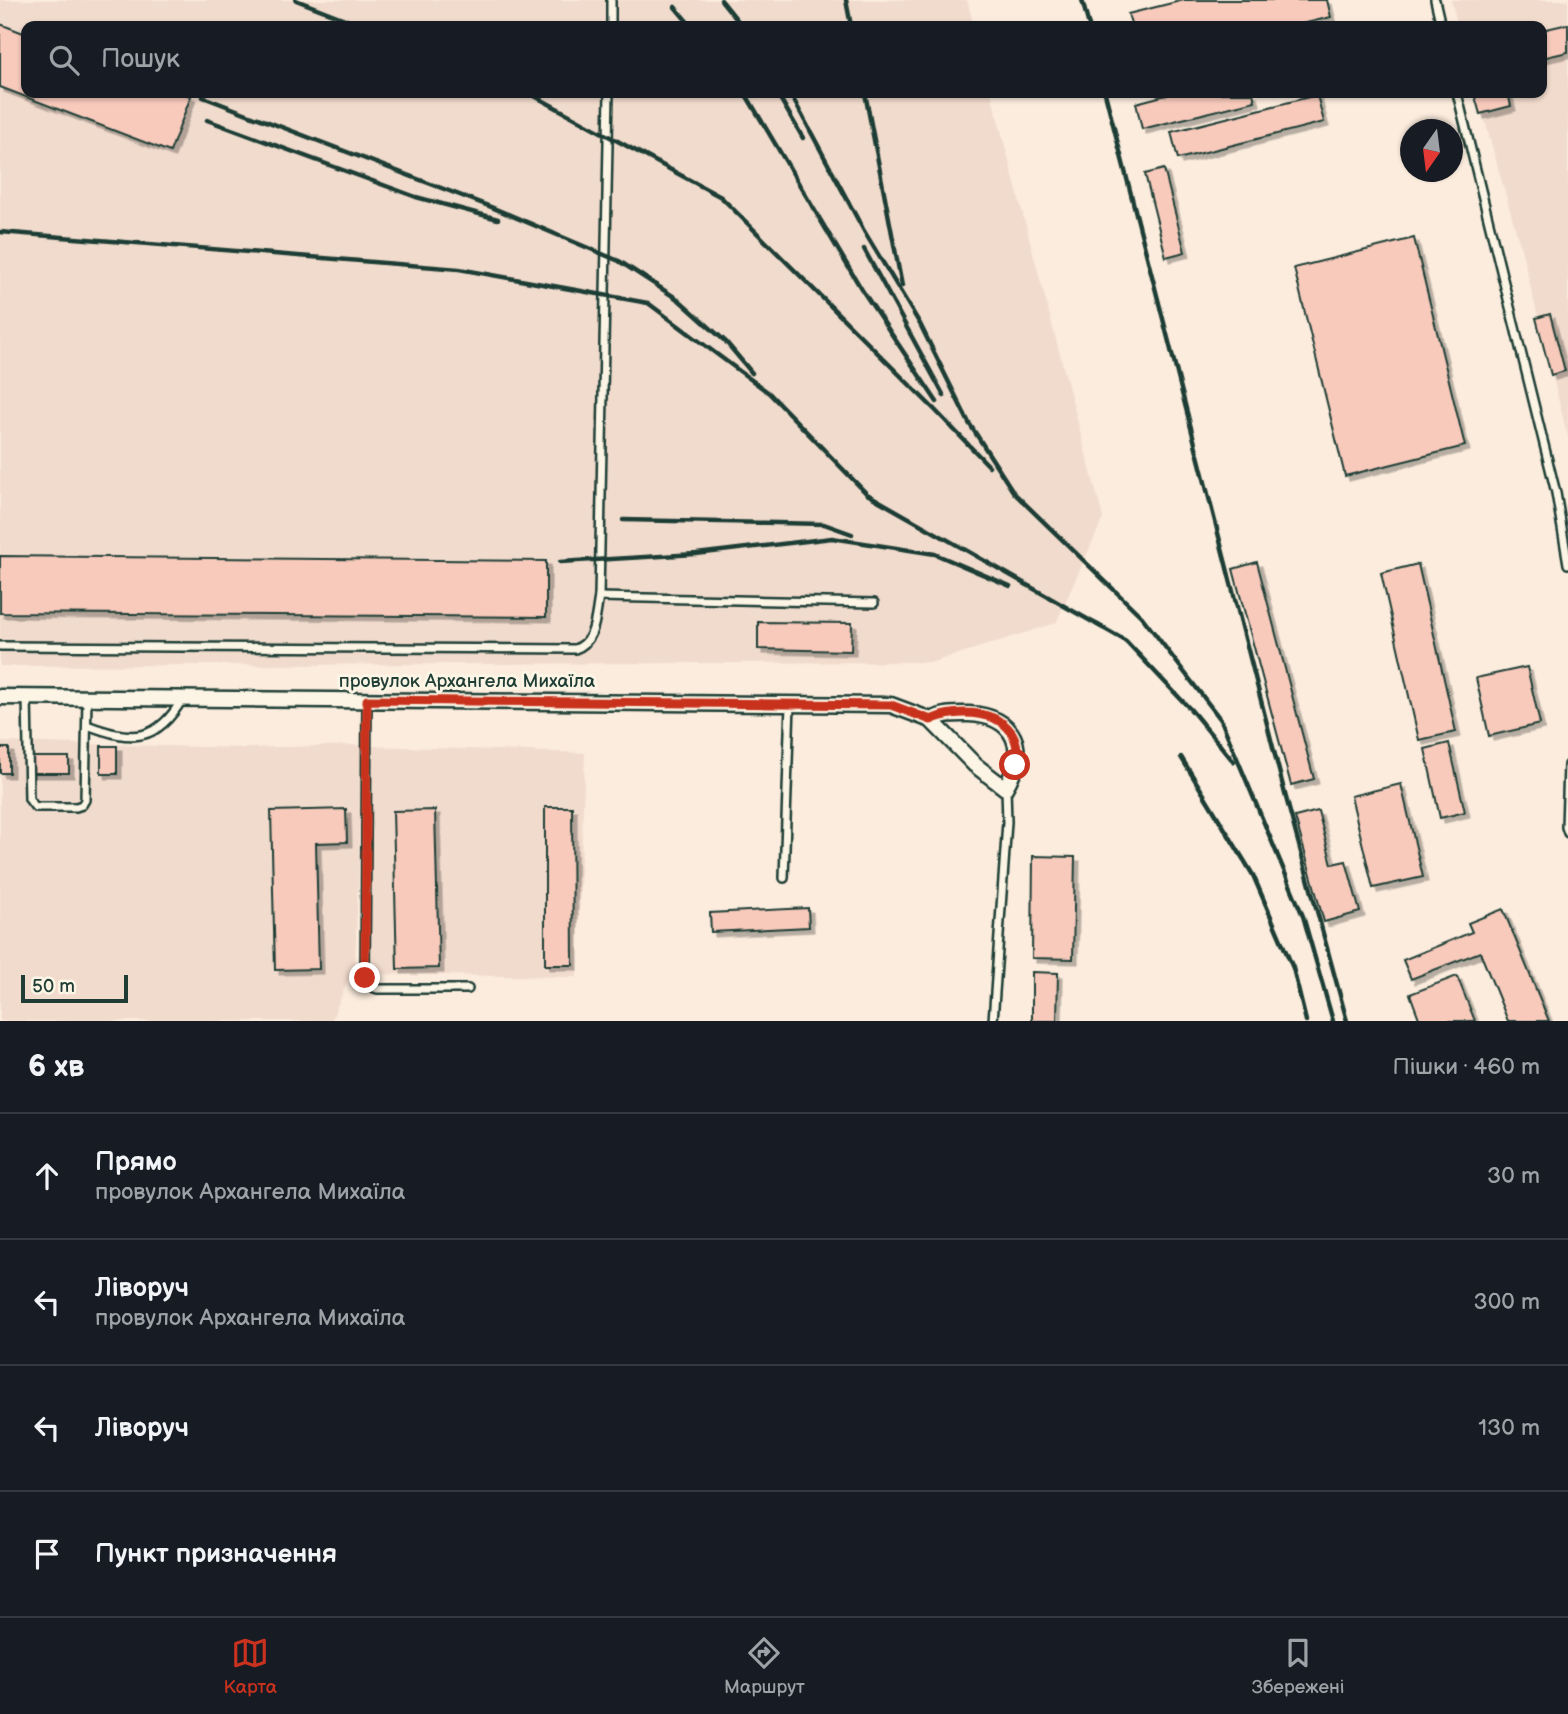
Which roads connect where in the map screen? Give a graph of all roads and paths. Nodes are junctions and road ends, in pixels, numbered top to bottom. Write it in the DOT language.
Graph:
graph roads {
  1 [pos="611,0"];
  2 [pos="1435,0"];
  3 [pos="611,21"];
  4 [pos="1440,21"];
  5 [pos="609,98"];
  6 [pos="1458,98"];
  7 [pos="1568,564"];
  8 [pos="599,597"];
  9 [pos="874,603"];
  10 [pos="0,646"];
  11 [pos="0,697"];
  12 [pos="27,697"];
  13 [pos="87,698"];
  14 [pos="183,698"];
  15 [pos="367,700"];
  16 [pos="790,703"];
  17 [pos="931,720"];
  18 [pos="87,725"];
  19 [pos="1568,765"];
  20 [pos="1006,788"];
  21 [pos="1568,833"];
  22 [pos="784,878"];
  23 [pos="468,989"];
  24 [pos="993,1021"];
  1 -- 3 [label="lane"];
  2 -- 4 [label="lane"];
  5 -- 8 [label="lane"];
  6 -- 7 [label="lane"];
  8 -- 9 [label="lane"];
  8 -- 10 [label="lane"];
  11 -- 12 [label="street, провулок Архангела Михаїла"];
  12 -- 13 [label="street, провулок Архангела Михаїла"];
  12 -- 18 [label="lane"];
  13 -- 14 [label="street, провулок Архангела Михаїла"];
  13 -- 18 [label="lane"];
  14 -- 15 [label="street, провулок Архангела Михаїла"];
  14 -- 18 [label="lane"];
  15 -- 16 [label="street, провулок Архангела Михаїла"];
  15 -- 23 [label="lane"];
  16 -- 17 [label="street, провулок Архангела Михаїла"];
  16 -- 22 [label="lane"];
  17 -- 20 [label="street, провулок Архангела Михаїла"];
  17 -- 20 [label="street"];
  19 -- 21 [label="lane"];
  20 -- 24 [label="lane"];
}
